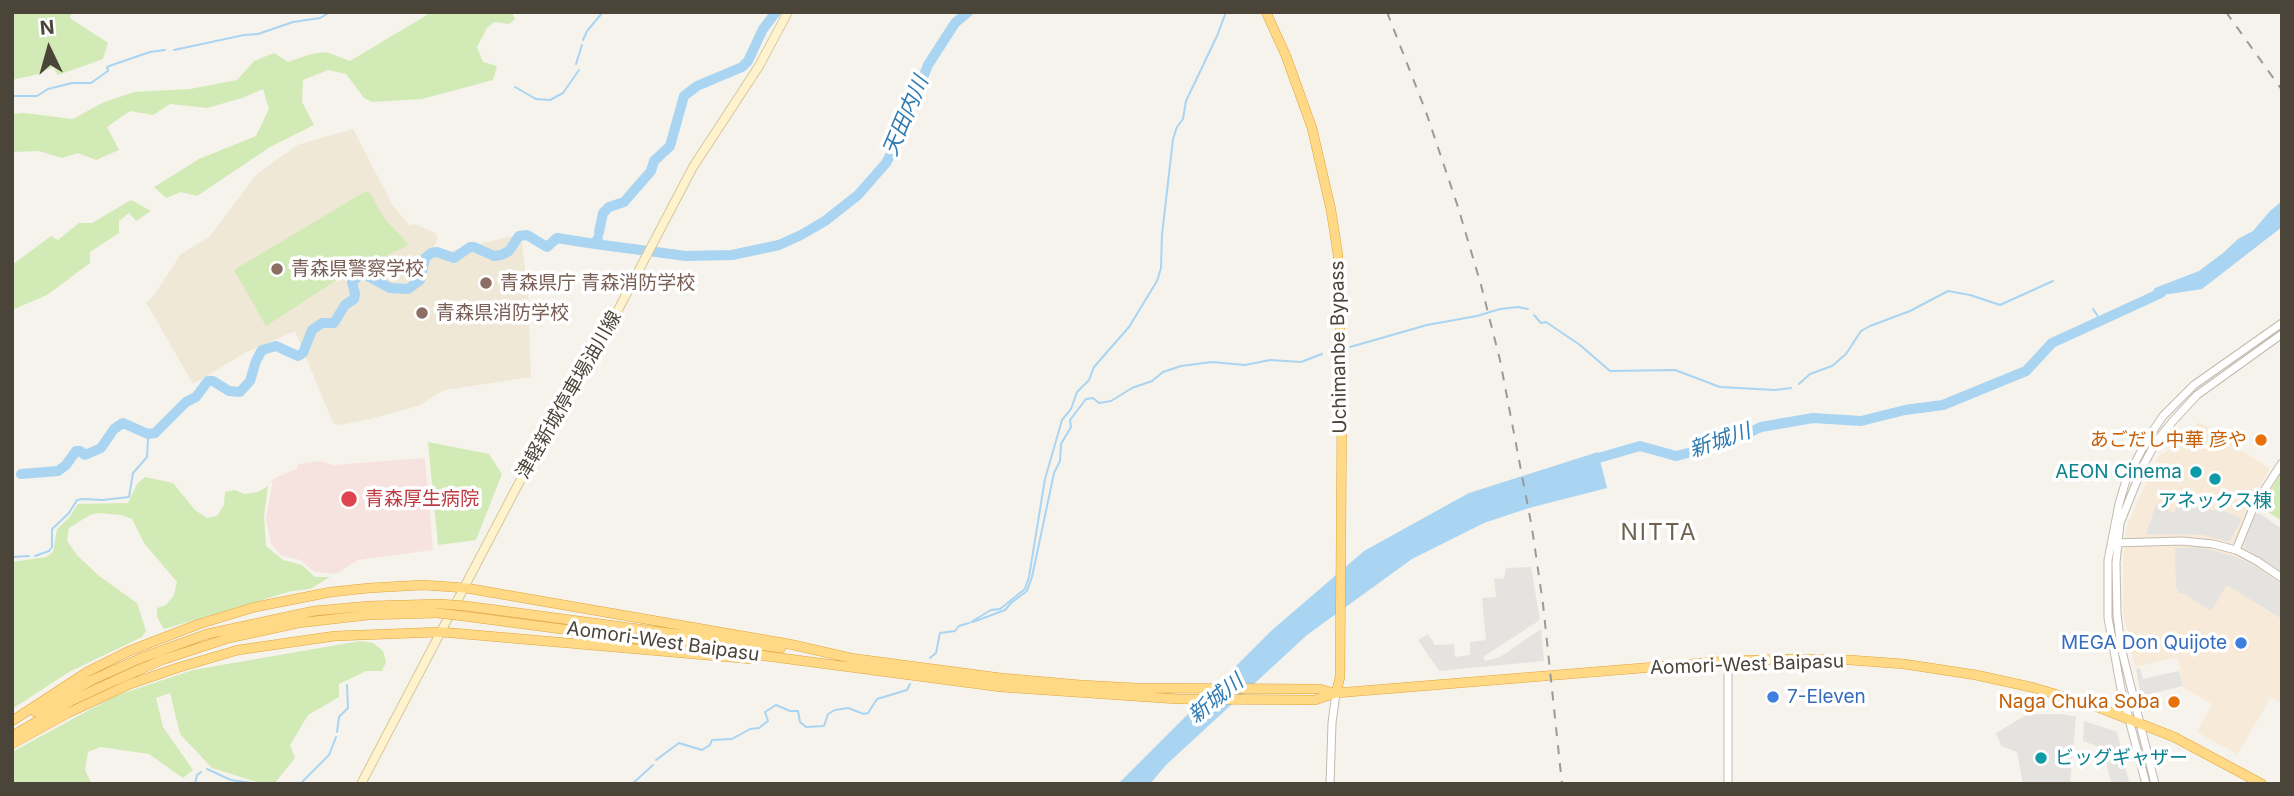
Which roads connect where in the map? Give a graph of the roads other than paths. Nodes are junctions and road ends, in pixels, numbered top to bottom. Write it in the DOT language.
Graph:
graph roads {
  1 [pos="788,12"];
  2 [pos="1266,12"];
  3 [pos="2282,323"];
  4 [pos="2282,334"];
  5 [pos="2268,338"];
  6 [pos="2282,463"];
  7 [pos="2114,542"];
  8 [pos="2236,550"];
  9 [pos="2282,578"];
  10 [pos="466,588"];
  11 [pos="438,609"];
  12 [pos="464,611"];
  13 [pos="441,632"];
  14 [pos="855,659"];
  15 [pos="1728,662"];
  16 [pos="831,664"];
  17 [pos="1336,694"];
  18 [pos="2134,721"];
  19 [pos="12,723"];
  20 [pos="12,736"];
  21 [pos="12,744"];
  22 [pos="361,784"];
  23 [pos="1329,784"];
  24 [pos="1728,784"];
  25 [pos="2146,784"];
  26 [pos="2155,784"];
  27 [pos="2262,784"];
  1 -- 10 [label="main road, 津軽新城停車場油川線"];
  2 -- 17 [label="highway, Uchimanbe Bypass"];
  3 -- 5 [label="street"];
  4 -- 5 [label="street"];
  5 -- 7 [label="street"];
  6 -- 8 [label="street"];
  7 -- 8 [label="street"];
  7 -- 18 [label="street"];
  8 -- 9 [label="street"];
  10 -- 13 [label="main road, 津軽新城停車場油川線"];
  10 -- 14 [label="highway"];
  10 -- 19 [label="highway"];
  11 -- 12 [label="highway, Aomori-West Baipasu, bridge"];
  11 -- 19 [label="highway, Aomori-West Baipasu"];
  11 -- 20 [label="highway, Aomori-West Baipasu"];
  12 -- 14 [label="highway, Aomori-West Baipasu"];
  12 -- 16 [label="highway, Aomori-West Baipasu"];
  13 -- 16 [label="highway"];
  13 -- 21 [label="highway"];
  13 -- 22 [label="main road, 津軽新城停車場油川線"];
  14 -- 17 [label="highway, Aomori-West Baipasu"];
  15 -- 17 [label="highway, Aomori-West Baipasu"];
  15 -- 18 [label="highway, Aomori-West Baipasu"];
  15 -- 24 [label="street"];
  16 -- 17 [label="highway, Aomori-West Baipasu"];
  17 -- 23 [label="street"];
  18 -- 25 [label="street"];
  18 -- 26 [label="street"];
  18 -- 27 [label="highway, Aomori-West Baipasu"];
}
